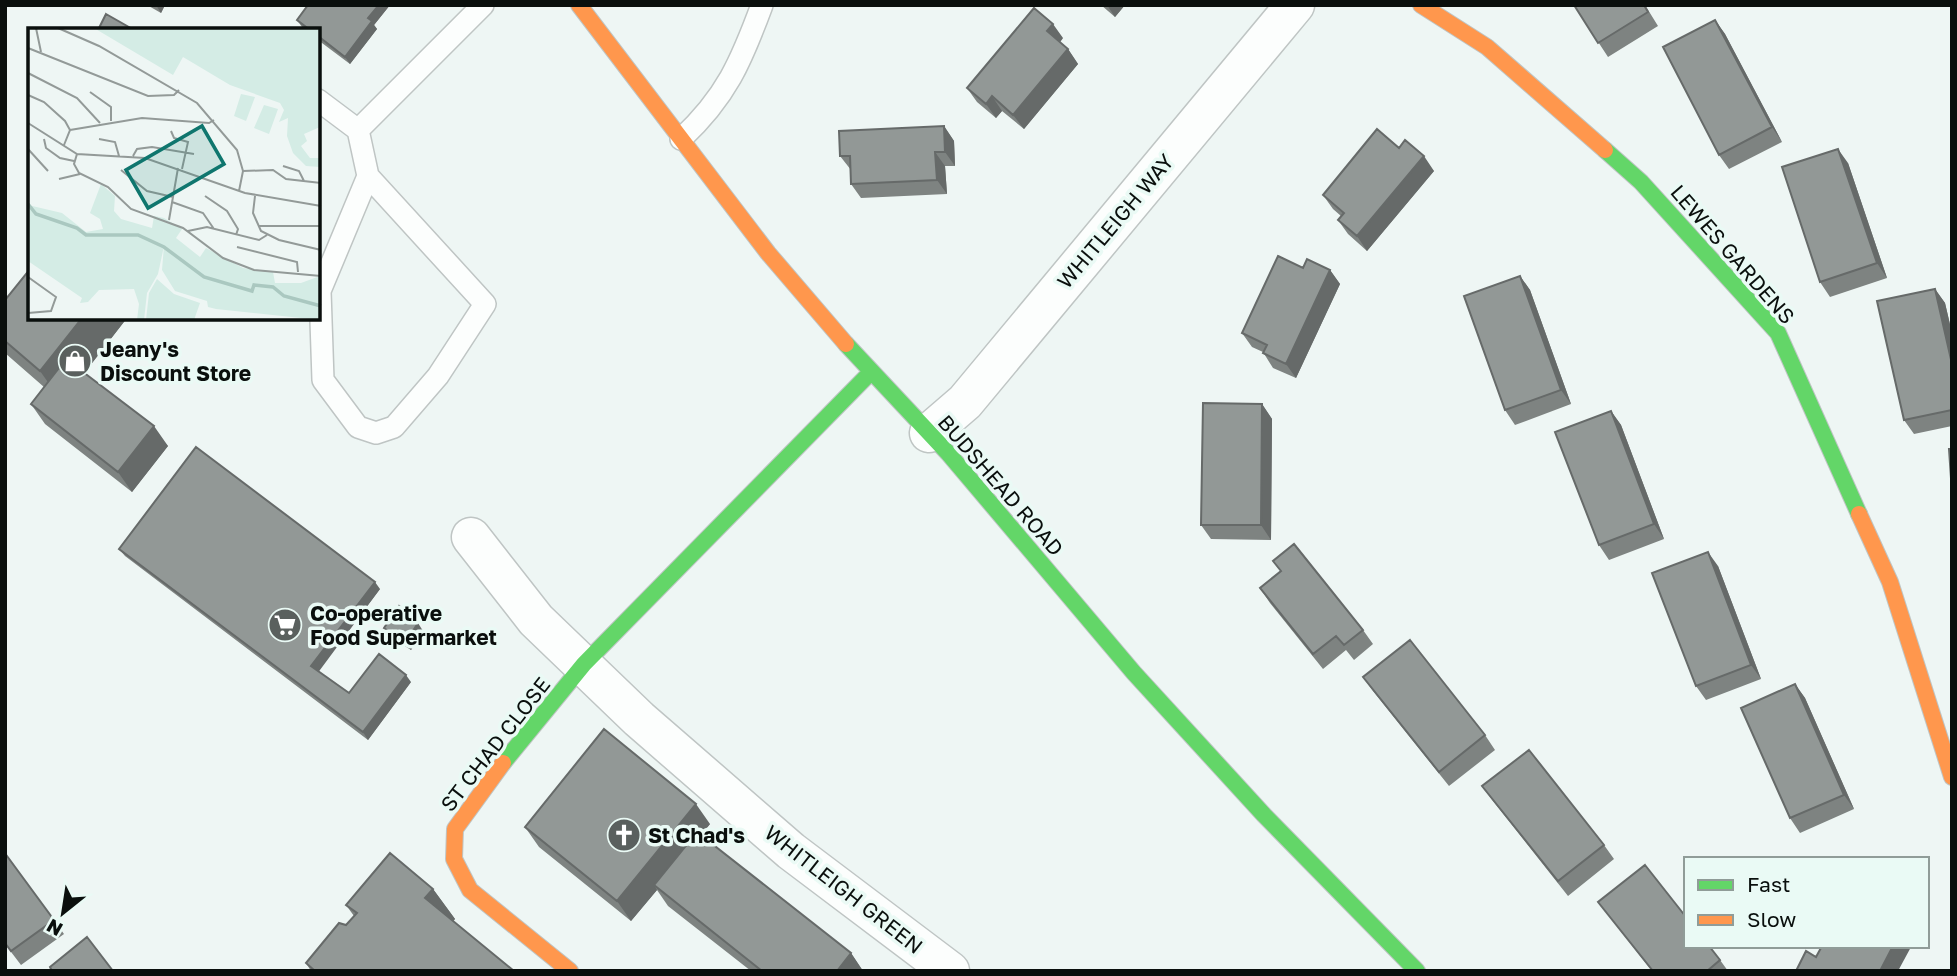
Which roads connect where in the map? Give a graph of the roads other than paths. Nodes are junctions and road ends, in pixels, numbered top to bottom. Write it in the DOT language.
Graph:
graph roads {
  1 [pos="483,5"];
  2 [pos="579,5"];
  3 [pos="762,5"];
  4 [pos="1296,5"];
  5 [pos="1421,5"];
  6 [pos="320,102"];
  7 [pos="358,130"];
  8 [pos="681,139"];
  9 [pos="368,176"];
  10 [pos="871,372"];
  11 [pos="929,433"];
  12 [pos="471,537"];
  13 [pos="584,664"];
  14 [pos="1952,777"];
  15 [pos="570,971"];
  16 [pos="950,971"];
  17 [pos="1417,971"];
  1 -- 7 [label="lane"];
  2 -- 8 [label="street, BUDSHEAD ROAD"];
  3 -- 8 [label="lane"];
  4 -- 11 [label="street, WHITLEIGH WAY"];
  5 -- 14 [label="street, LEWES GARDENS"];
  6 -- 7 [label="lane"];
  7 -- 9 [label="lane"];
  8 -- 10 [label="street, BUDSHEAD ROAD"];
  9 -- 9 [label="lane"];
  10 -- 11 [label="street, BUDSHEAD ROAD"];
  10 -- 13 [label="street"];
  11 -- 17 [label="street, BUDSHEAD ROAD"];
  12 -- 13 [label="street, WHITLEIGH GREEN"];
  13 -- 15 [label="street, ST CHAD CLOSE"];
  13 -- 16 [label="street, WHITLEIGH GREEN"];
}
